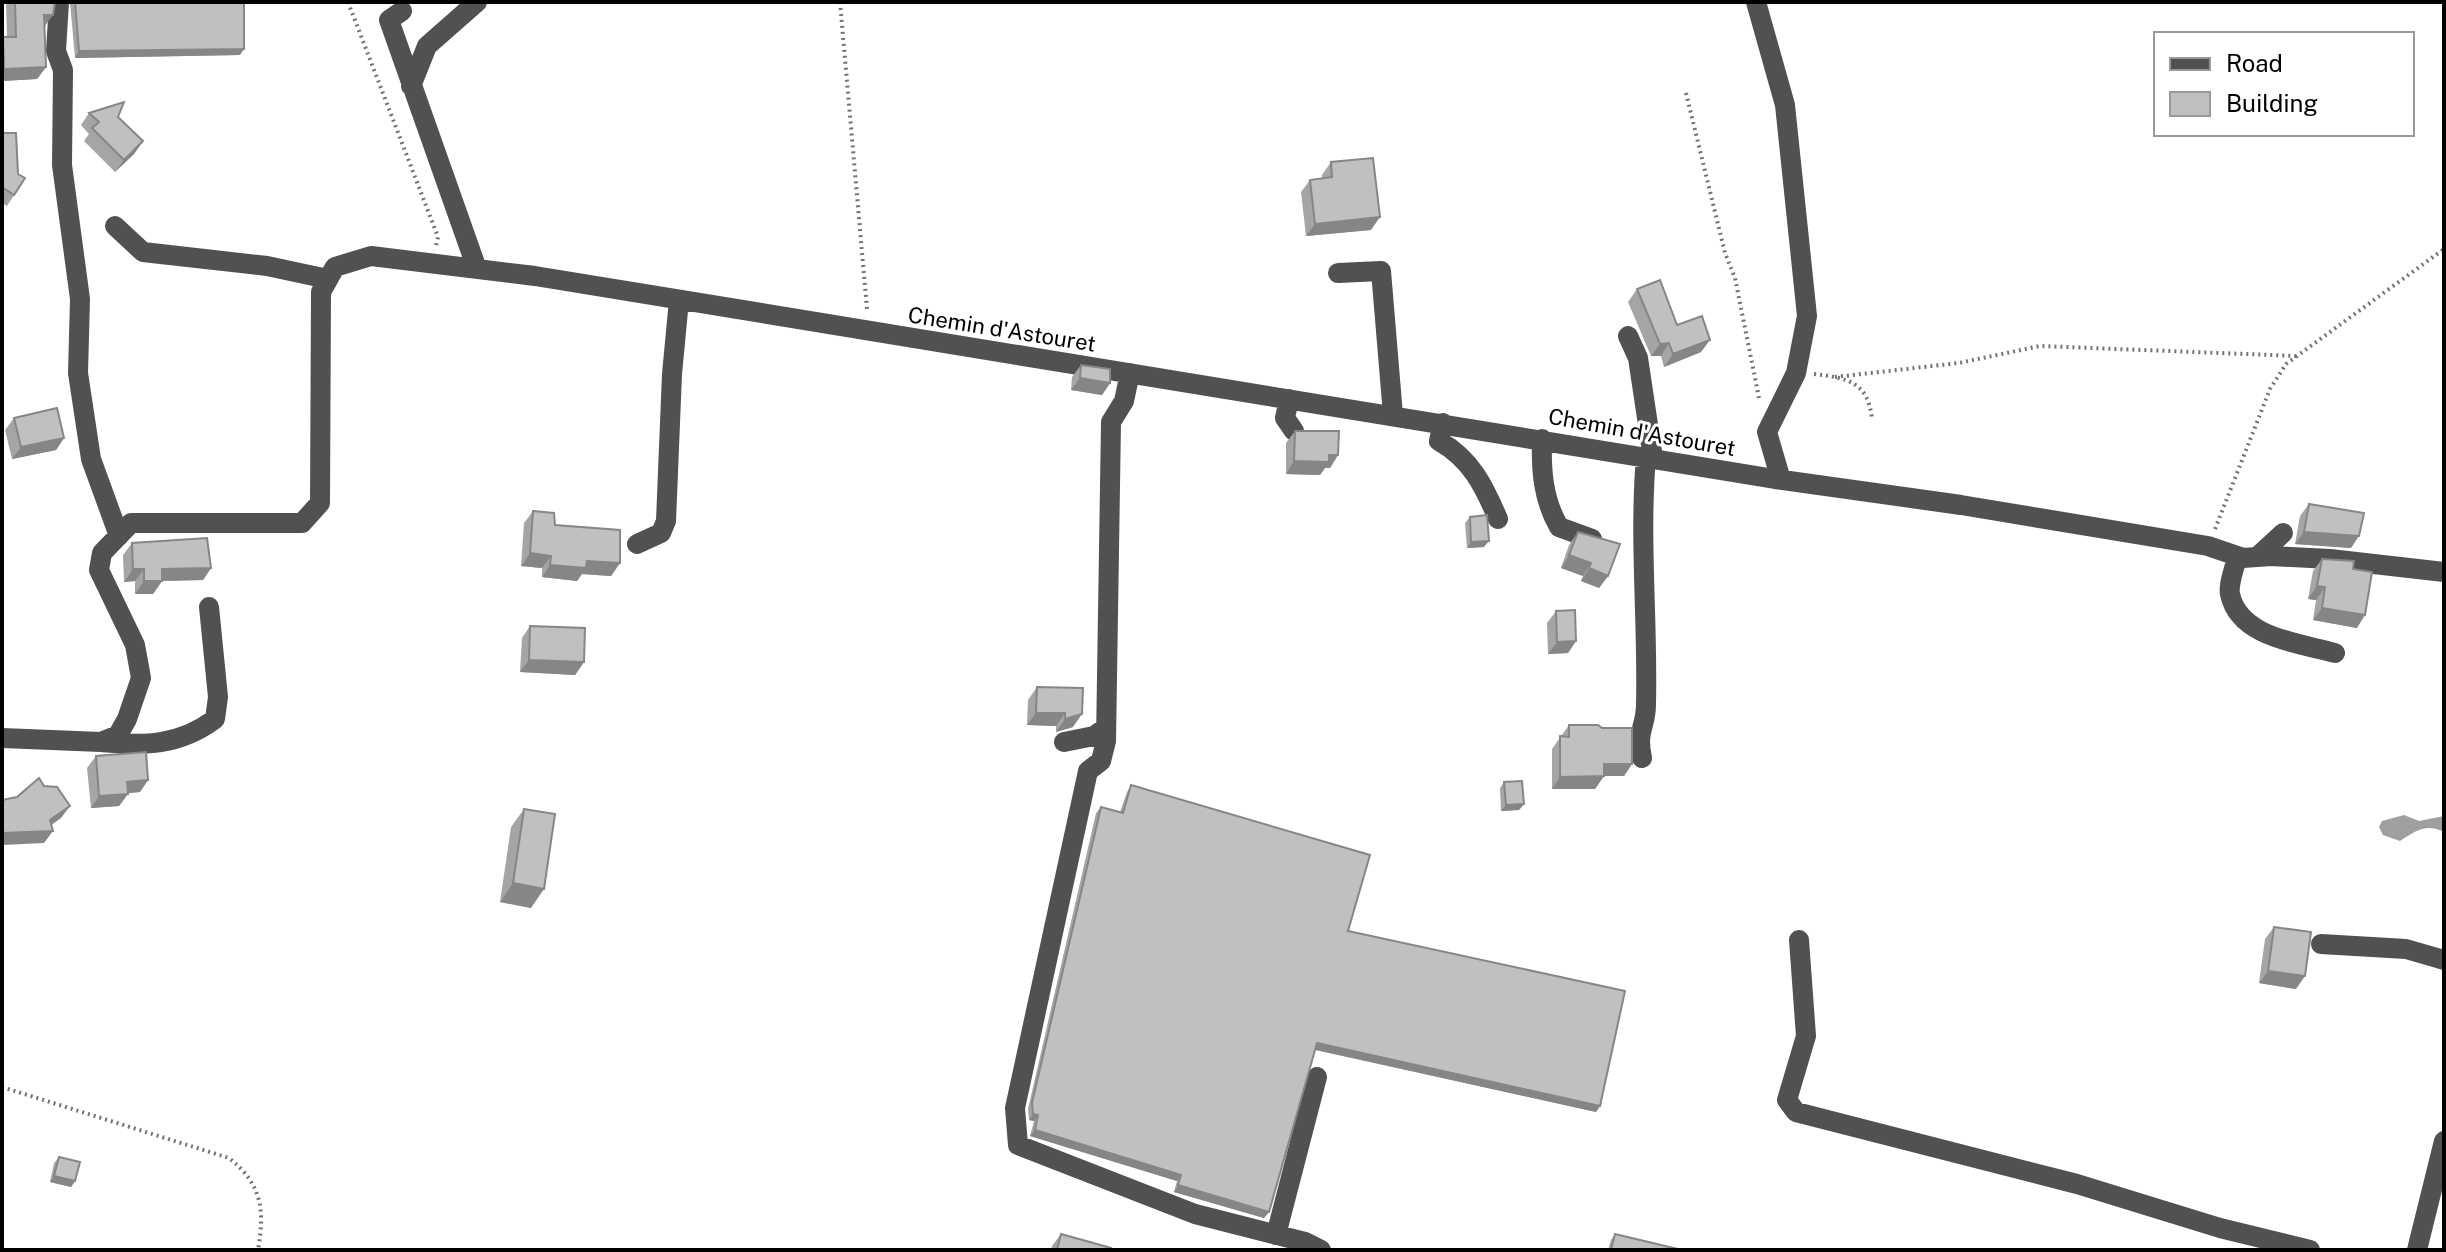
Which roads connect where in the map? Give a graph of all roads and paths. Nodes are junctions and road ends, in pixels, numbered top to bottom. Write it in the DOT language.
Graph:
graph roads {
  1 [pos="59,2"];
  2 [pos="348,2"];
  3 [pos="477,2"];
  4 [pos="840,2"];
  5 [pos="1756,2"];
  6 [pos="402,11"];
  7 [pos="411,86"];
  8 [pos="1686,93"];
  9 [pos="115,226"];
  10 [pos="2444,249"];
  11 [pos="430,263"];
  12 [pos="477,269"];
  13 [pos="1338,273"];
  14 [pos="328,279"];
  15 [pos="679,300"];
  16 [pos="869,332"];
  17 [pos="1628,336"];
  18 [pos="2297,356"];
  19 [pos="1130,373"];
  20 [pos="1796,373"];
  21 [pos="1835,377"];
  22 [pos="1289,399"];
  23 [pos="1393,415"];
  24 [pos="1872,419"];
  25 [pos="1443,423"];
  26 [pos="1294,431"];
  27 [pos="1767,432"];
  28 [pos="1542,439"];
  29 [pos="1650,457"];
  30 [pos="1781,480"];
  31 [pos="1498,519"];
  32 [pos="2283,533"];
  33 [pos="119,536"];
  34 [pos="1592,539"];
  35 [pos="637,544"];
  36 [pos="2208,546"];
  37 [pos="2247,557"];
  38 [pos="2444,572"];
  39 [pos="209,607"];
  40 [pos="2335,653"];
  41 [pos="1105,728"];
  42 [pos="2,738"];
  43 [pos="101,742"];
  44 [pos="1064,742"];
  45 [pos="1642,758"];
  46 [pos="1799,940"];
  47 [pos="2321,944"];
  48 [pos="2444,960"];
  49 [pos="1317,1077"];
  50 [pos="2,1087"];
  51 [pos="2444,1141"];
  52 [pos="1276,1235"];
  53 [pos="258,1250"];
  54 [pos="1321,1250"];
  55 [pos="2310,1250"];
  56 [pos="2417,1250"];
  1 -- 33 [label="street"];
  2 -- 11 [label="path"];
  3 -- 7 [label="street"];
  4 -- 16 [label="path"];
  5 -- 20 [label="street"];
  6 -- 7 [label="street"];
  7 -- 12 [label="street"];
  8 -- 27 [label="path"];
  9 -- 14 [label="street"];
  10 -- 18 [label="path"];
  11 -- 12 [label="street, Chemin d'Astouret"];
  11 -- 14 [label="street, Chemin d'Astouret"];
  12 -- 15 [label="street, Chemin d'Astouret"];
  13 -- 23 [label="street"];
  14 -- 33 [label="street"];
  15 -- 16 [label="street, Chemin d'Astouret"];
  15 -- 35 [label="street"];
  16 -- 19 [label="street, Chemin d'Astouret"];
  17 -- 29 [label="street"];
  18 -- 21 [label="path"];
  18 -- 36 [label="path"];
  19 -- 22 [label="street, Chemin d'Astouret"];
  19 -- 41 [label="street"];
  20 -- 21 [label="path"];
  20 -- 27 [label="street"];
  21 -- 24 [label="path"];
  22 -- 23 [label="street, Chemin d'Astouret"];
  22 -- 26 [label="street"];
  23 -- 25 [label="street, Chemin d'Astouret"];
  25 -- 28 [label="street, Chemin d'Astouret"];
  25 -- 31 [label="street"];
  27 -- 30 [label="street"];
  28 -- 29 [label="street, Chemin d'Astouret"];
  28 -- 34 [label="street"];
  29 -- 30 [label="street, Chemin d'Astouret"];
  29 -- 45 [label="street"];
  30 -- 36 [label="street, Chemin d'Astouret"];
  32 -- 37 [label="street"];
  33 -- 43 [label="street"];
  36 -- 37 [label="street, Chemin d'Astouret"];
  37 -- 38 [label="street, Chemin d'Astouret"];
  37 -- 40 [label="street"];
  39 -- 43 [label="street"];
  41 -- 44 [label="street"];
  41 -- 52 [label="street"];
  42 -- 43 [label="street"];
  46 -- 55 [label="street"];
  47 -- 48 [label="street"];
  49 -- 52 [label="street"];
  50 -- 53 [label="path"];
  51 -- 56 [label="street"];
  52 -- 54 [label="street"];
}
